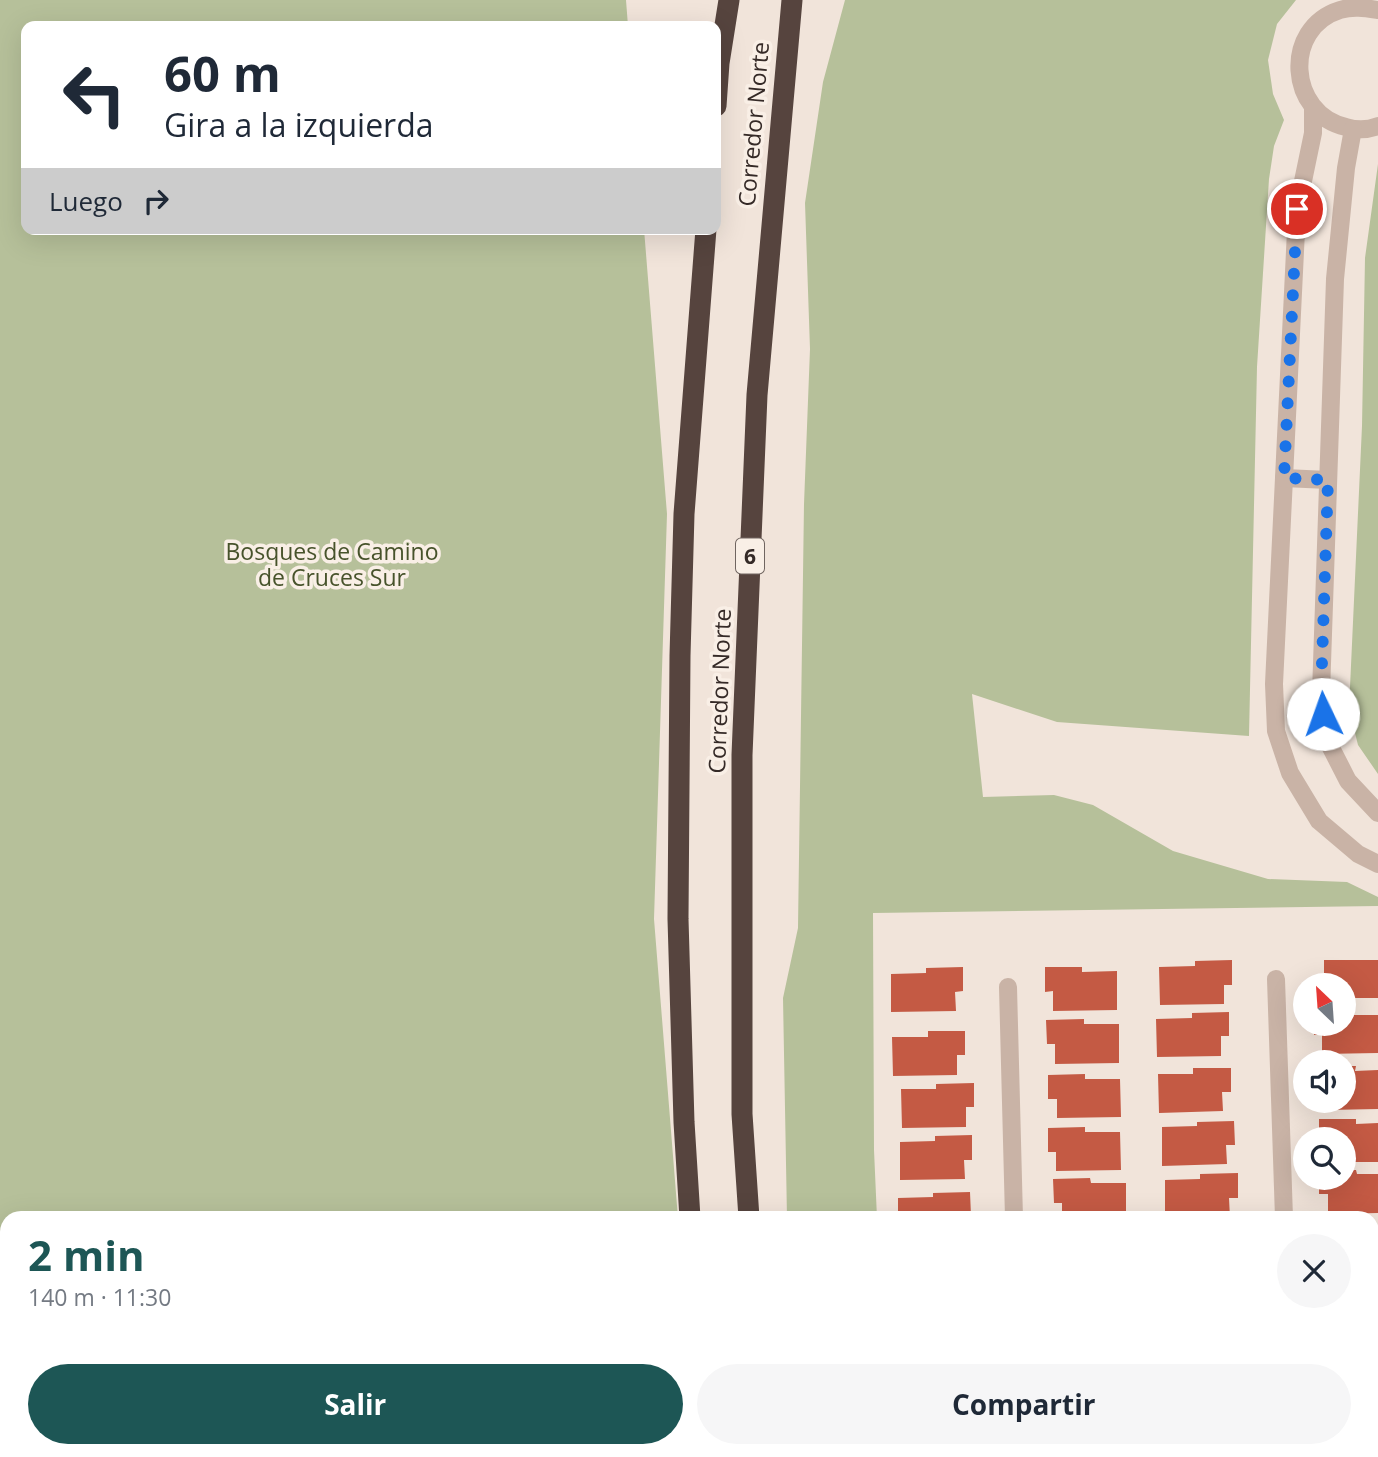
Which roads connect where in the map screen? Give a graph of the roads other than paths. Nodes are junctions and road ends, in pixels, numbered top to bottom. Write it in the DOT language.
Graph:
graph roads {
  1 [pos="717,0"];
  2 [pos="729,0"];
  3 [pos="792,0"];
  4 [pos="803,0"];
  5 [pos="1378,10"];
  6 [pos="718,21"];
  7 [pos="787,37"];
  8 [pos="721,50"];
  9 [pos="1313,108"];
  10 [pos="1378,126"];
  11 [pos="1353,129"];
  12 [pos="706,235"];
  13 [pos="1284,478"];
  14 [pos="1328,480"];
  15 [pos="1378,813"];
  16 [pos="1378,864"];
  17 [pos="1276,979"];
  18 [pos="1008,987"];
  19 [pos="690,1211"];
  20 [pos="749,1211"];
  21 [pos="1014,1211"];
  22 [pos="1283,1211"];
  1 -- 6 [label="highway"];
  2 -- 8 [label="highway, Corredor Norte"];
  3 -- 7 [label="highway, Corredor Norte / 6"];
  4 -- 7 [label="highway"];
  5 -- 9 [label="street"];
  7 -- 20 [label="highway, Corredor Norte / 6"];
  9 -- 11 [label="street"];
  9 -- 13 [label="street"];
  10 -- 11 [label="street"];
  11 -- 14 [label="street"];
  12 -- 19 [label="highway, Corredor Norte"];
  13 -- 14 [label="street"];
  13 -- 16 [label="street"];
  14 -- 15 [label="street"];
  17 -- 22 [label="street"];
  18 -- 21 [label="street"];
}
